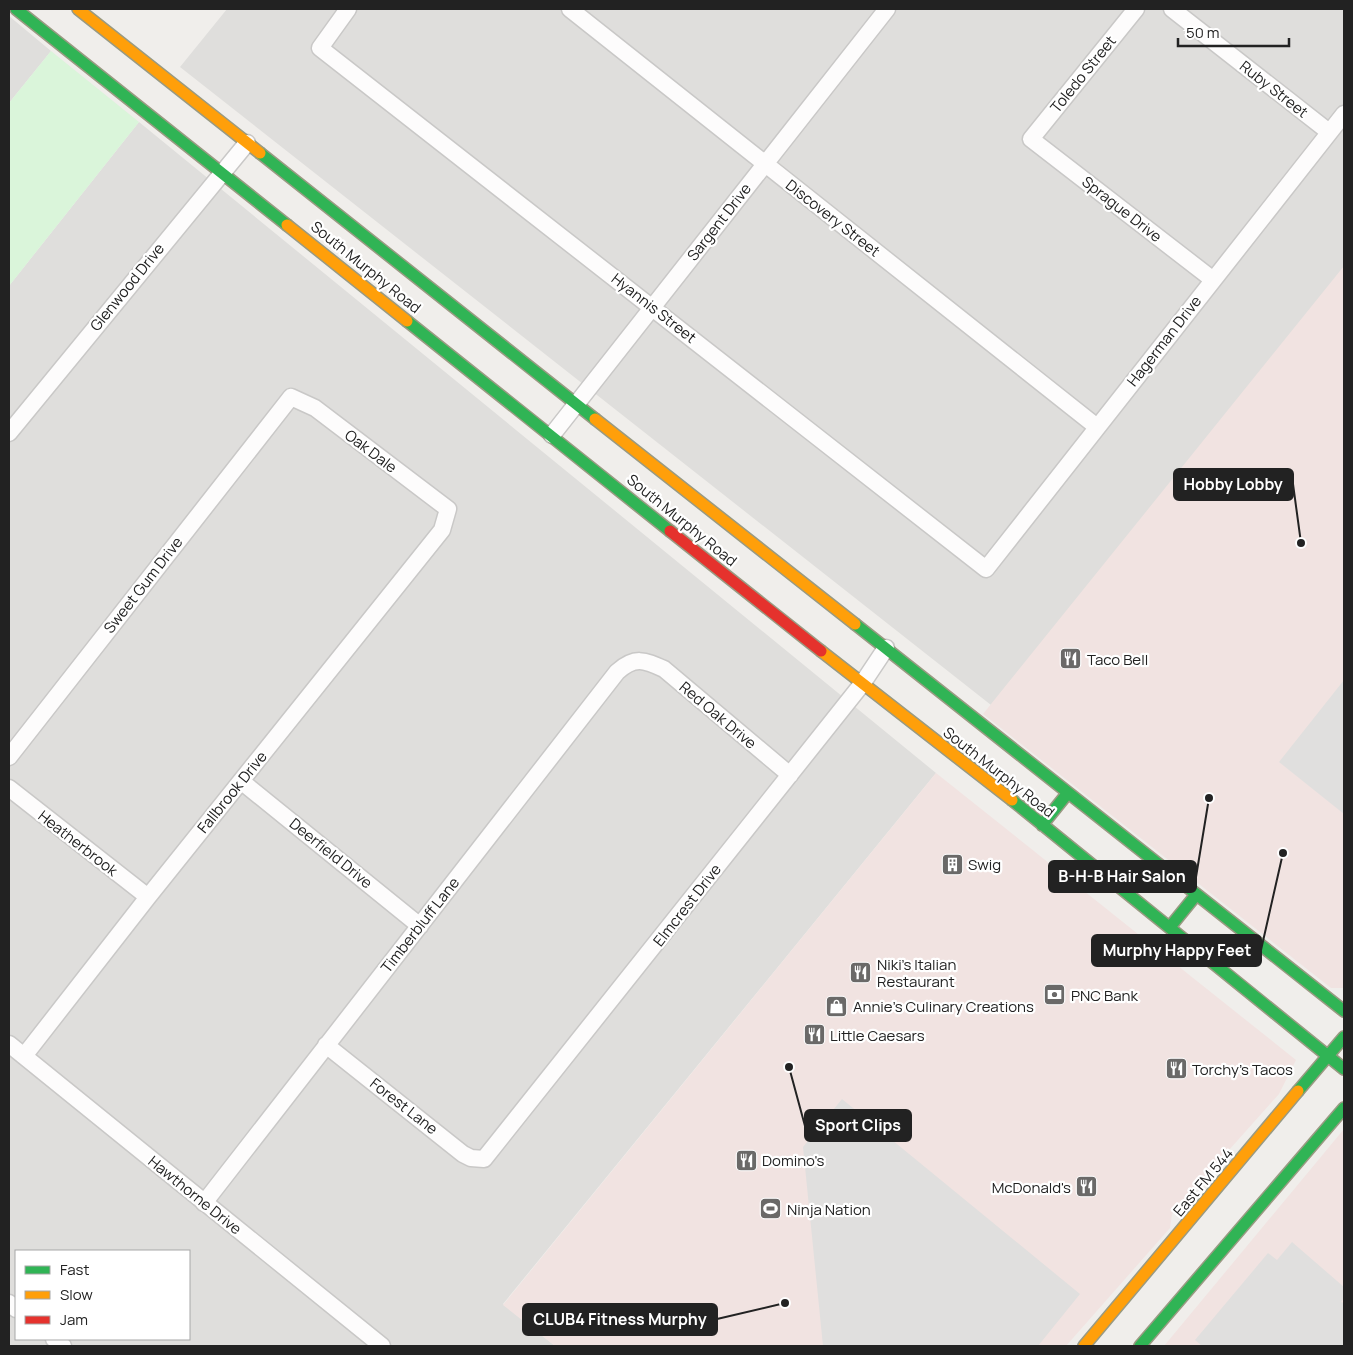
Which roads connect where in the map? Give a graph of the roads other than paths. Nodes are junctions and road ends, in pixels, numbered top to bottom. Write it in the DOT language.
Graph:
graph roads {
  1 [pos="16,9"];
  2 [pos="78,9"];
  3 [pos="348,9"];
  4 [pos="570,9"];
  5 [pos="887,9"];
  6 [pos="1136,9"];
  7 [pos="1172,9"];
  8 [pos="1344,114"];
  9 [pos="1329,132"];
  10 [pos="1031,139"];
  11 [pos="247,144"];
  12 [pos="764,164"];
  13 [pos="222,171"];
  14 [pos="1212,279"];
  15 [pos="653,307"];
  16 [pos="576,404"];
  17 [pos="276,414"];
  18 [pos="1096,427"];
  19 [pos="9,433"];
  20 [pos="552,435"];
  21 [pos="442,530"];
  22 [pos="986,569"];
  23 [pos="886,648"];
  24 [pos="644,660"];
  25 [pos="862,684"];
  26 [pos="9,756"];
  27 [pos="790,775"];
  28 [pos="241,781"];
  29 [pos="9,788"];
  30 [pos="1067,794"];
  31 [pos="1042,825"];
  32 [pos="1196,895"];
  33 [pos="148,897"];
  34 [pos="420,926"];
  35 [pos="1170,927"];
  36 [pos="1344,1011"];
  37 [pos="1344,1038"];
  38 [pos="9,1044"];
  39 [pos="326,1045"];
  40 [pos="1328,1055"];
  41 [pos="24,1056"];
  42 [pos="1344,1069"];
  43 [pos="1344,1108"];
  44 [pos="484,1159"];
  45 [pos="204,1203"];
  46 [pos="382,1346"];
  47 [pos="1084,1346"];
  48 [pos="1140,1346"];
  1 -- 13 [label="main road, South Murphy Road"];
  2 -- 11 [label="main road, South Murphy Road"];
  3 -- 15 [label="street, Hyannis Street"];
  4 -- 12 [label="street, Discovery Street"];
  5 -- 12 [label="street, Sargent Drive"];
  6 -- 10 [label="street, Toledo Street"];
  7 -- 9 [label="street, Ruby Street"];
  8 -- 9 [label="street, Hagerman Drive"];
  9 -- 14 [label="street, Hagerman Drive"];
  10 -- 14 [label="street, Sprague Drive"];
  11 -- 13 [label="street, Glenwood Drive"];
  11 -- 16 [label="main road, South Murphy Road"];
  12 -- 15 [label="street, Sargent Drive"];
  12 -- 18 [label="street, Discovery Street"];
  13 -- 19 [label="street, Glenwood Drive"];
  13 -- 20 [label="main road, South Murphy Road"];
  14 -- 18 [label="street, Hagerman Drive"];
  15 -- 16 [label="street, Sargent Drive"];
  15 -- 22 [label="street, Hyannis Street"];
  16 -- 20 [label="street, Sargent Drive"];
  16 -- 23 [label="main road, South Murphy Road"];
  17 -- 21 [label="street, Oak Dale"];
  17 -- 26 [label="street, Sweet Gum Drive"];
  18 -- 22 [label="street, Hagerman Drive"];
  20 -- 25 [label="main road, South Murphy Road"];
  21 -- 28 [label="street, Fallbrook Drive"];
  23 -- 25 [label="street, Elmcrest Drive"];
  23 -- 30 [label="main road, South Murphy Road"];
  24 -- 27 [label="street, Red Oak Drive"];
  24 -- 34 [label="street, Timberbluff Lane"];
  25 -- 27 [label="street, Elmcrest Drive"];
  25 -- 31 [label="main road, South Murphy Road"];
  27 -- 44 [label="street, Elmcrest Drive"];
  28 -- 33 [label="street, Fallbrook Drive"];
  28 -- 34 [label="street, Deerfield Drive"];
  29 -- 33 [label="street, Heatherbrook"];
  30 -- 31 [label="main road"];
  30 -- 32 [label="main road, South Murphy Road"];
  31 -- 35 [label="main road, South Murphy Road"];
  32 -- 35 [label="main road"];
  32 -- 36 [label="main road, South Murphy Road"];
  33 -- 41 [label="street, Fallbrook Drive"];
  34 -- 39 [label="street, Timberbluff Lane"];
  35 -- 40 [label="main road, South Murphy Road"];
  37 -- 40 [label="main road, East FM 544"];
  38 -- 41 [label="street, Hawthorne Drive"];
  39 -- 44 [label="street, Forest Lane"];
  39 -- 45 [label="street, Timberbluff Lane"];
  40 -- 42 [label="main road, South Murphy Road"];
  40 -- 47 [label="main road, East FM 544"];
  41 -- 45 [label="street, Hawthorne Drive"];
  43 -- 48 [label="main road"];
  45 -- 46 [label="street, Hawthorne Drive"];
}
